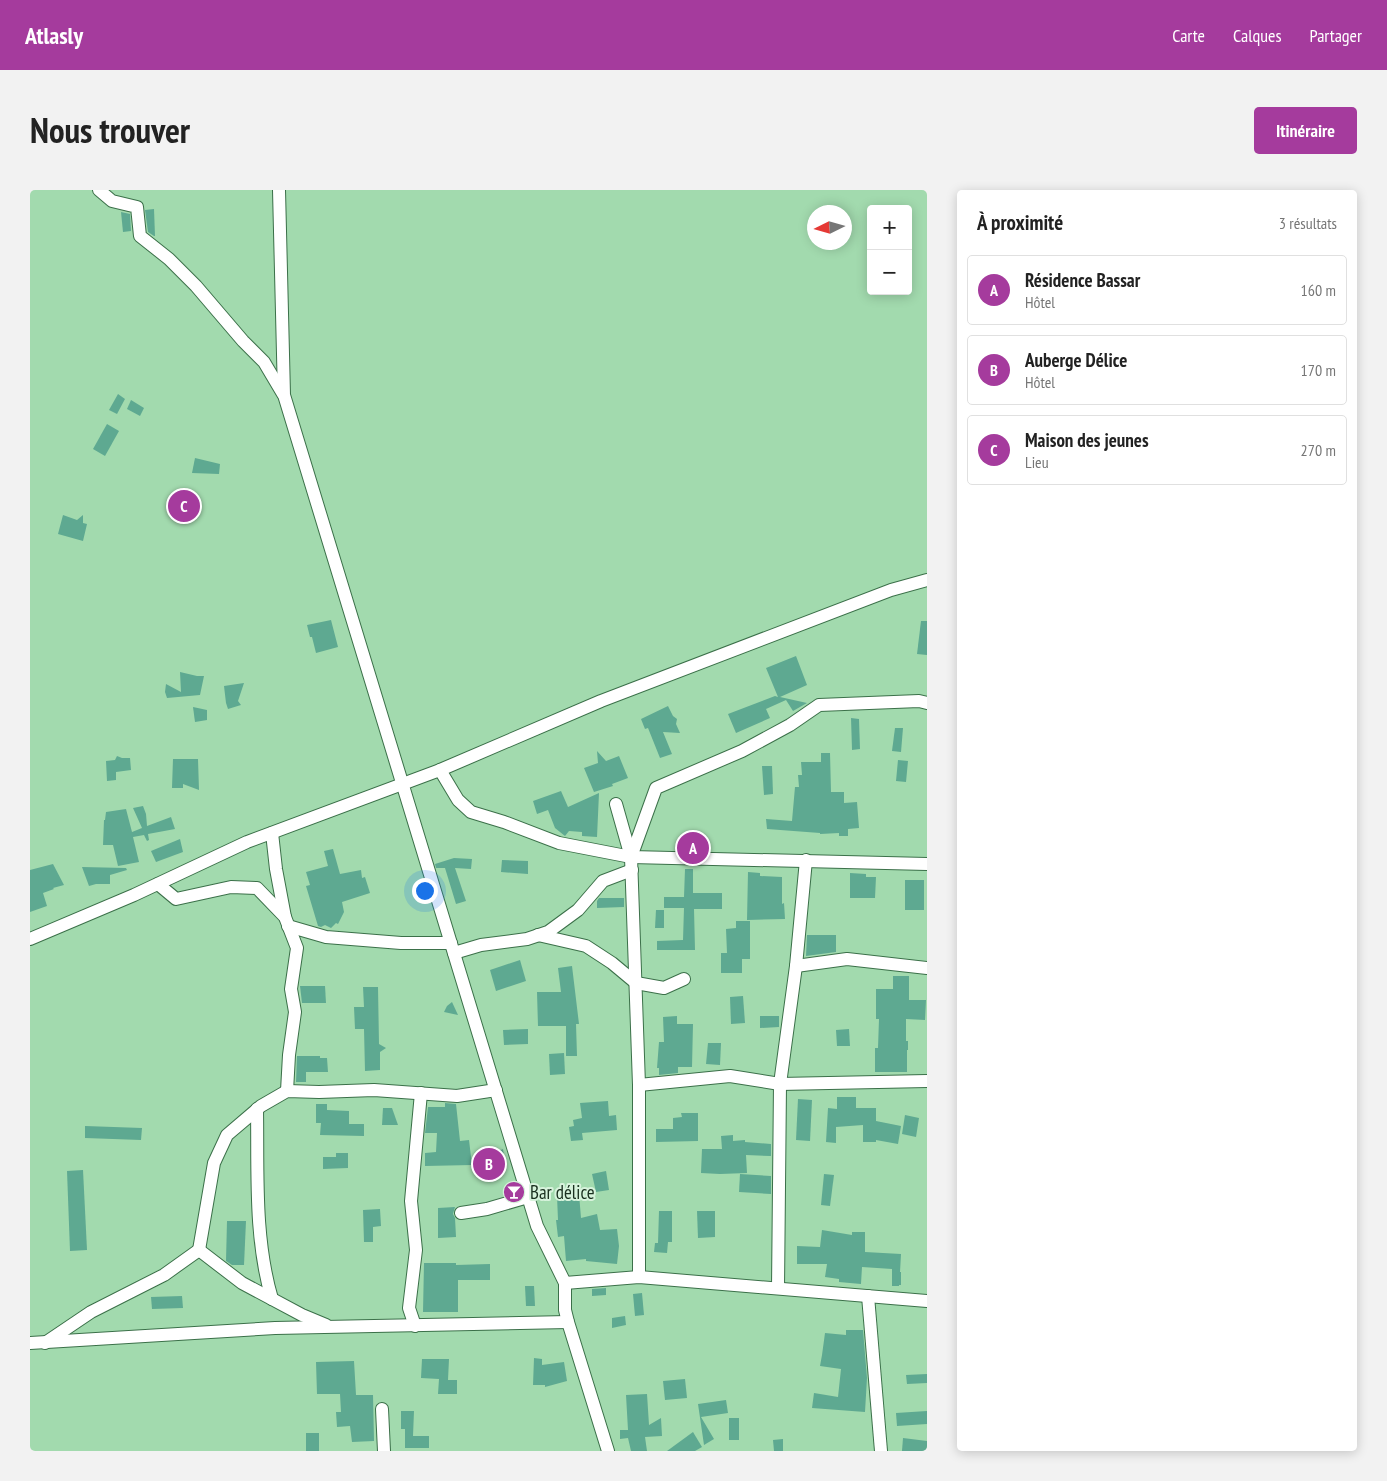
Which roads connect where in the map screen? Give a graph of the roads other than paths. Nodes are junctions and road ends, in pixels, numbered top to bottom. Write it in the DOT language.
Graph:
graph roads {
  1 [pos="99,190"];
  2 [pos="279,190"];
  3 [pos="284,395"];
  4 [pos="927,580"];
  5 [pos="927,703"];
  6 [pos="440,770"];
  7 [pos="403,784"];
  8 [pos="616,804"];
  9 [pos="272,833"];
  10 [pos="632,857"];
  11 [pos="806,860"];
  12 [pos="927,864"];
  13 [pos="632,870"];
  14 [pos="158,884"];
  15 [pos="287,921"];
  16 [pos="538,936"];
  17 [pos="30,938"];
  18 [pos="453,948"];
  19 [pos="796,966"];
  20 [pos="927,968"];
  21 [pos="684,979"];
  22 [pos="636,983"];
  23 [pos="927,1081"];
  24 [pos="780,1084"];
  25 [pos="639,1085"];
  26 [pos="496,1090"];
  27 [pos="287,1091"];
  28 [pos="421,1093"];
  29 [pos="257,1109"];
  30 [pos="528,1197"];
  31 [pos="461,1212"];
  32 [pos="199,1250"];
  33 [pos="639,1277"];
  34 [pos="565,1283"];
  35 [pos="778,1288"];
  36 [pos="868,1296"];
  37 [pos="272,1299"];
  38 [pos="927,1301"];
  39 [pos="568,1322"];
  40 [pos="415,1326"];
  41 [pos="330,1327"];
  42 [pos="30,1343"];
  43 [pos="45,1343"];
  44 [pos="382,1409"];
  45 [pos="384,1451"];
  46 [pos="608,1451"];
  47 [pos="881,1451"];
  1 -- 3 [label="street"];
  2 -- 3 [label="street"];
  3 -- 7 [label="street"];
  4 -- 6 [label="street"];
  5 -- 10 [label="street"];
  6 -- 7 [label="street"];
  6 -- 10 [label="street"];
  7 -- 9 [label="street"];
  7 -- 18 [label="street"];
  8 -- 10 [label="street"];
  9 -- 14 [label="street"];
  9 -- 15 [label="street"];
  10 -- 11 [label="street"];
  10 -- 13 [label="street"];
  11 -- 12 [label="street"];
  11 -- 19 [label="street"];
  13 -- 16 [label="street"];
  13 -- 22 [label="street"];
  14 -- 15 [label="street"];
  14 -- 17 [label="street"];
  15 -- 18 [label="street"];
  15 -- 27 [label="street"];
  16 -- 18 [label="street"];
  16 -- 22 [label="street"];
  18 -- 26 [label="street"];
  19 -- 20 [label="street"];
  19 -- 24 [label="street"];
  21 -- 22 [label="street"];
  22 -- 25 [label="street"];
  23 -- 24 [label="street"];
  24 -- 25 [label="street"];
  24 -- 35 [label="street"];
  25 -- 33 [label="street"];
  26 -- 28 [label="street"];
  26 -- 30 [label="street"];
  27 -- 28 [label="street"];
  27 -- 29 [label="street"];
  28 -- 40 [label="street"];
  29 -- 32 [label="street"];
  29 -- 37 [label="street"];
  30 -- 31 [label="street"];
  30 -- 34 [label="street"];
  32 -- 37 [label="street"];
  32 -- 43 [label="street"];
  33 -- 34 [label="street"];
  33 -- 35 [label="street"];
  34 -- 39 [label="street"];
  35 -- 36 [label="street"];
  36 -- 38 [label="street"];
  36 -- 47 [label="street"];
  37 -- 41 [label="street"];
  39 -- 40 [label="street"];
  39 -- 46 [label="street"];
  40 -- 41 [label="street"];
  41 -- 43 [label="street"];
  42 -- 43 [label="street"];
  44 -- 45 [label="street"];
}
